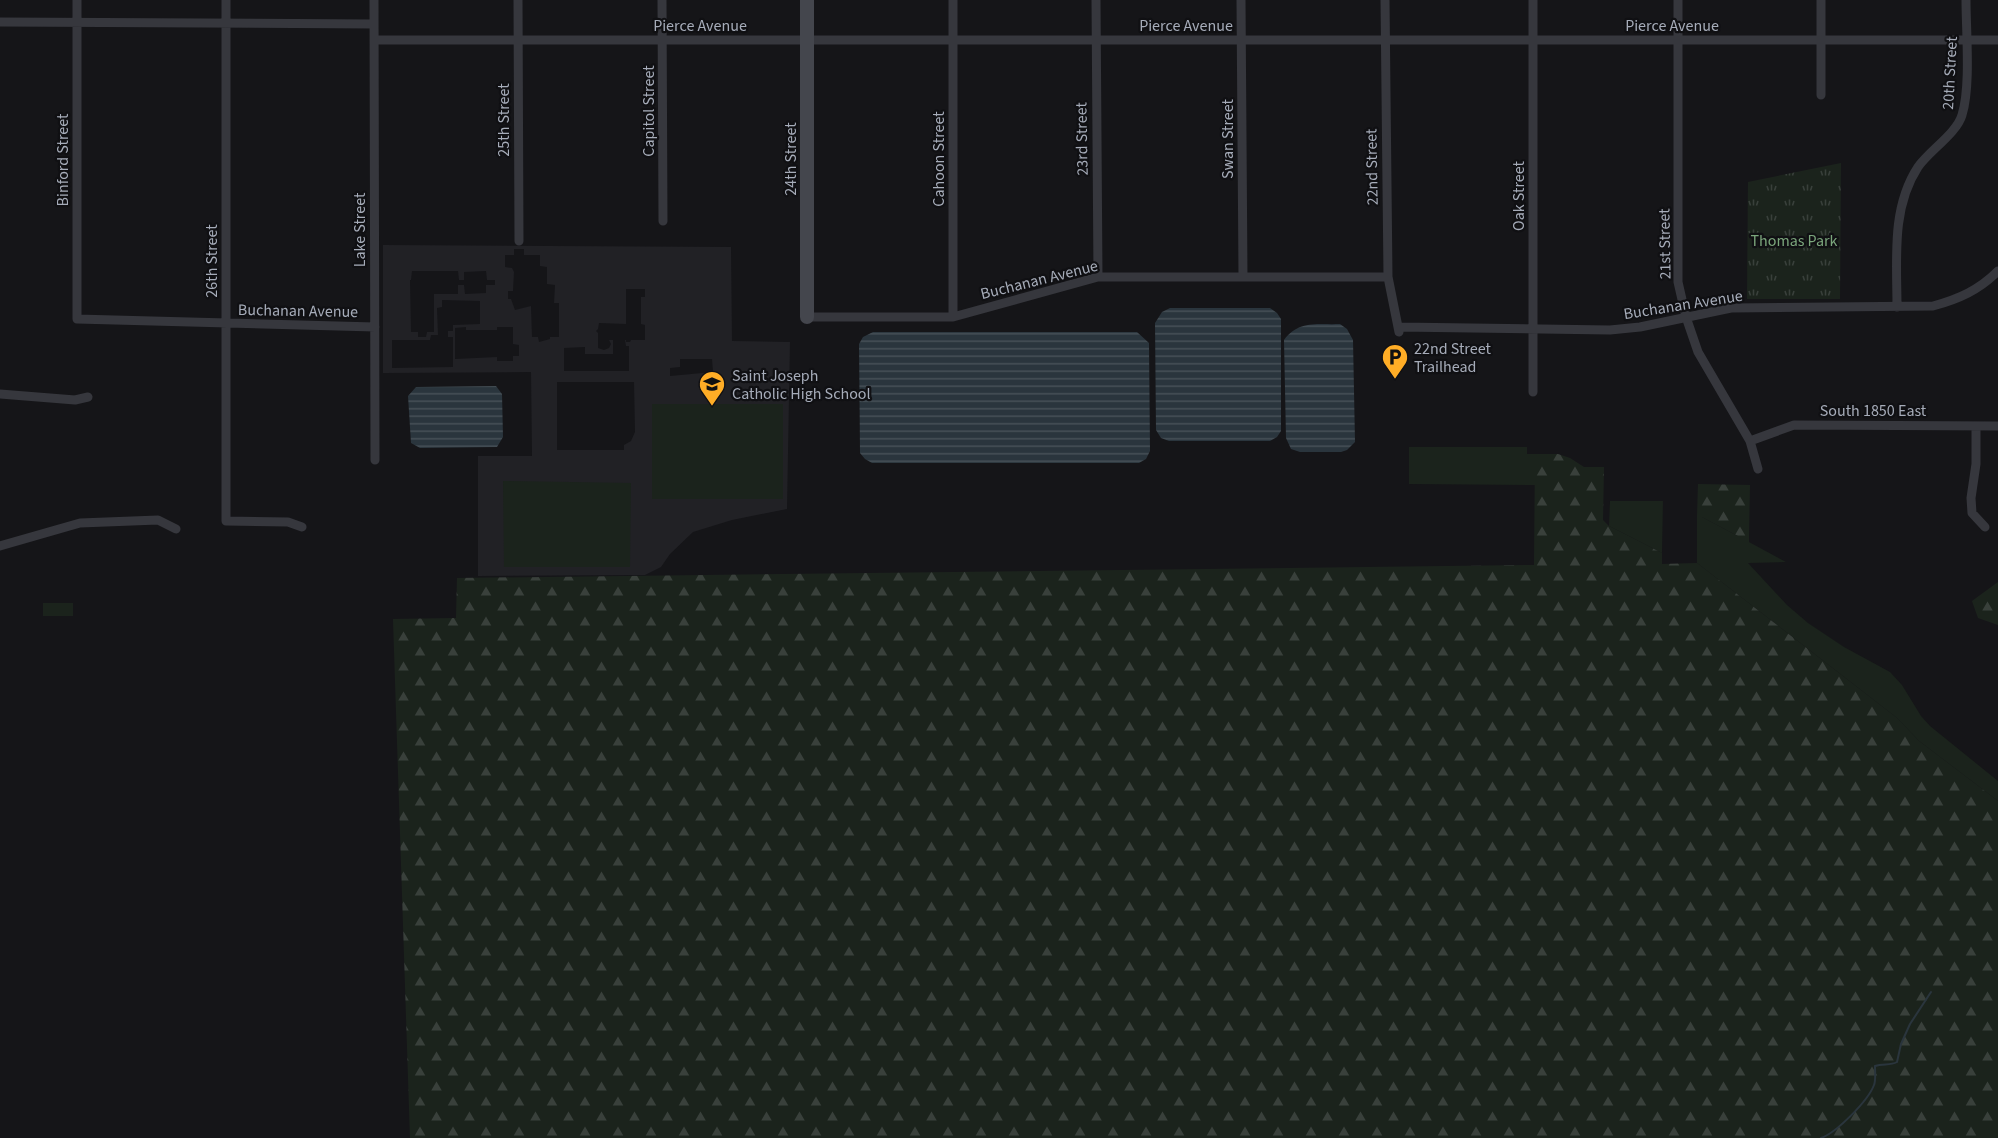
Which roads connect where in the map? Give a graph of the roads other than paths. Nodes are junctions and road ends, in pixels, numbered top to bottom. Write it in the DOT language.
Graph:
graph roads {
  1 [pos="77,0"];
  2 [pos="226,0"];
  3 [pos="374,0"];
  4 [pos="518,0"];
  5 [pos="662,0"];
  6 [pos="807,0"];
  7 [pos="953,0"];
  8 [pos="1096,0"];
  9 [pos="1241,0"];
  10 [pos="1385,0"];
  11 [pos="1533,0"];
  12 [pos="1678,0"];
  13 [pos="1821,0"];
  14 [pos="1966,0"];
  15 [pos="0,22"];
  16 [pos="77,22"];
  17 [pos="226,24"];
  18 [pos="374,24"];
  19 [pos="374,40"];
  20 [pos="518,40"];
  21 [pos="662,40"];
  22 [pos="806,40"];
  23 [pos="953,40"];
  24 [pos="1096,40"];
  25 [pos="1241,40"];
  26 [pos="1385,40"];
  27 [pos="1533,40"];
  28 [pos="1678,40"];
  29 [pos="1821,40"];
  30 [pos="1966,40"];
  31 [pos="1998,40"];
  32 [pos="1821,95"];
  33 [pos="663,221"];
  34 [pos="519,241"];
  35 [pos="1998,271"];
  36 [pos="1098,277"];
  37 [pos="1243,277"];
  38 [pos="1388,277"];
  39 [pos="1898,307"];
  40 [pos="1686,316"];
  41 [pos="807,317"];
  42 [pos="953,317"];
  43 [pos="77,319"];
  44 [pos="226,324"];
  45 [pos="375,327"];
  46 [pos="1533,329"];
  47 [pos="1399,330"];
  48 [pos="1533,392"];
  49 [pos="0,394"];
  50 [pos="88,397"];
  51 [pos="1976,426"];
  52 [pos="1998,426"];
  53 [pos="1750,441"];
  54 [pos="375,459"];
  55 [pos="1758,469"];
  56 [pos="302,527"];
  57 [pos="1985,527"];
  58 [pos="176,529"];
  59 [pos="0,546"];
  1 -- 16 [label="street, Binford Street"];
  2 -- 17 [label="street, 26th Street"];
  3 -- 18 [label="street, Lake Street"];
  4 -- 20 [label="street, 25th Street"];
  5 -- 21 [label="street, Capitol Street"];
  6 -- 22 [label="street, 24th Street"];
  7 -- 23 [label="street, Cahoon Street"];
  8 -- 24 [label="street, 23rd Street"];
  9 -- 25 [label="street, Swan Street"];
  10 -- 26 [label="street, 22nd Street"];
  11 -- 27 [label="street, Oak Street"];
  12 -- 28 [label="street, 21st Street"];
  13 -- 29 [label="street"];
  14 -- 30 [label="street, 20th Street"];
  15 -- 16 [label="street"];
  16 -- 17 [label="street"];
  16 -- 43 [label="street, Binford Street"];
  17 -- 18 [label="street"];
  17 -- 44 [label="street, 26th Street"];
  18 -- 19 [label="street, Lake Street"];
  19 -- 20 [label="street, Pierce Avenue"];
  19 -- 45 [label="street, Lake Street"];
  20 -- 21 [label="street, Pierce Avenue"];
  20 -- 34 [label="street, 25th Street"];
  21 -- 22 [label="street, Pierce Avenue"];
  21 -- 33 [label="street, Capitol Street"];
  22 -- 23 [label="street, Pierce Avenue"];
  22 -- 41 [label="street, 24th Street"];
  23 -- 24 [label="street, Pierce Avenue"];
  23 -- 42 [label="street, Cahoon Street"];
  24 -- 25 [label="street, Pierce Avenue"];
  24 -- 36 [label="street, 23rd Street"];
  25 -- 26 [label="street, Pierce Avenue"];
  25 -- 37 [label="street, Swan Street"];
  26 -- 27 [label="street, Pierce Avenue"];
  26 -- 38 [label="street, 22nd Street"];
  27 -- 28 [label="street, Pierce Avenue"];
  27 -- 46 [label="street, Oak Street"];
  28 -- 29 [label="street, Pierce Avenue"];
  28 -- 40 [label="street, 21st Street"];
  29 -- 30 [label="street, Pierce Avenue"];
  29 -- 32 [label="street"];
  30 -- 31 [label="street, Pierce Avenue"];
  30 -- 39 [label="street, 20th Street"];
  35 -- 39 [label="street, Buchanan Avenue"];
  36 -- 37 [label="street, Buchanan Avenue"];
  36 -- 42 [label="street, Buchanan Avenue"];
  37 -- 38 [label="street, Buchanan Avenue"];
  38 -- 47 [label="street, 22nd Street"];
  39 -- 40 [label="street, Buchanan Avenue"];
  40 -- 46 [label="street, Buchanan Avenue"];
  40 -- 53 [label="street, 21st Street"];
  41 -- 42 [label="street, Buchanan Avenue"];
  43 -- 44 [label="street, Buchanan Avenue"];
  44 -- 45 [label="street, Buchanan Avenue"];
  44 -- 56 [label="street, 26th Street"];
  45 -- 54 [label="street, Lake Street"];
  46 -- 47 [label="street, Buchanan Avenue"];
  46 -- 48 [label="street, Oak Street"];
  49 -- 50 [label="street"];
  51 -- 52 [label="street, South 1850 East"];
  51 -- 53 [label="street, South 1850 East"];
  51 -- 57 [label="street"];
  53 -- 55 [label="street, 21st Street"];
  58 -- 59 [label="street"];
}
